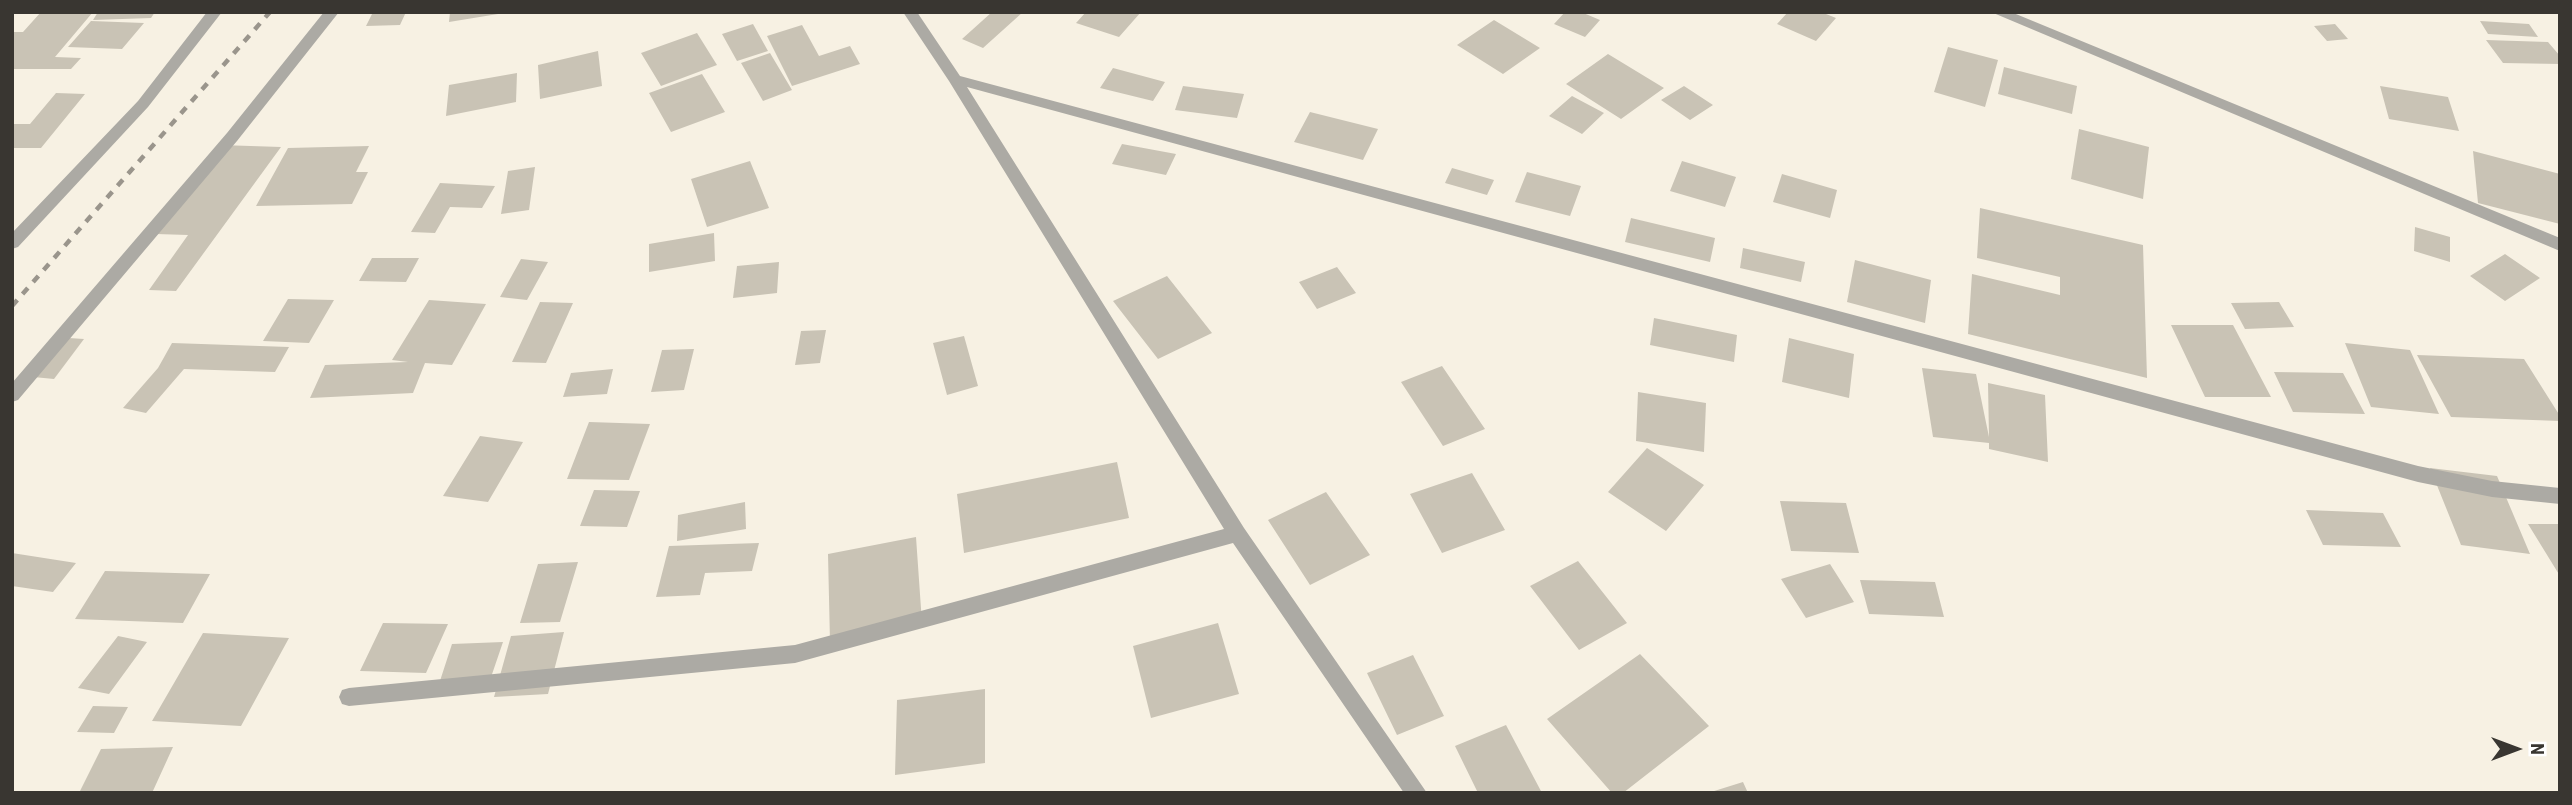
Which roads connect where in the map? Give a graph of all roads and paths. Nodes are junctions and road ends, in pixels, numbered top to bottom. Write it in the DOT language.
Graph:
graph roads {
  1 [pos="215,12"];
  2 [pos="332,12"];
  3 [pos="909,12"];
  4 [pos="1998,12"];
  5 [pos="955,79"];
  6 [pos="12,243"];
  7 [pos="2560,245"];
  8 [pos="12,395"];
  9 [pos="2560,496"];
  10 [pos="1237,534"];
  11 [pos="349,697"];
  12 [pos="1417,793"];
  1 -- 6 [label="street"];
  2 -- 8 [label="street"];
  3 -- 5 [label="street"];
  4 -- 7 [label="street"];
  5 -- 9 [label="street"];
  5 -- 10 [label="street"];
  10 -- 11 [label="street"];
  10 -- 12 [label="street"];
}
